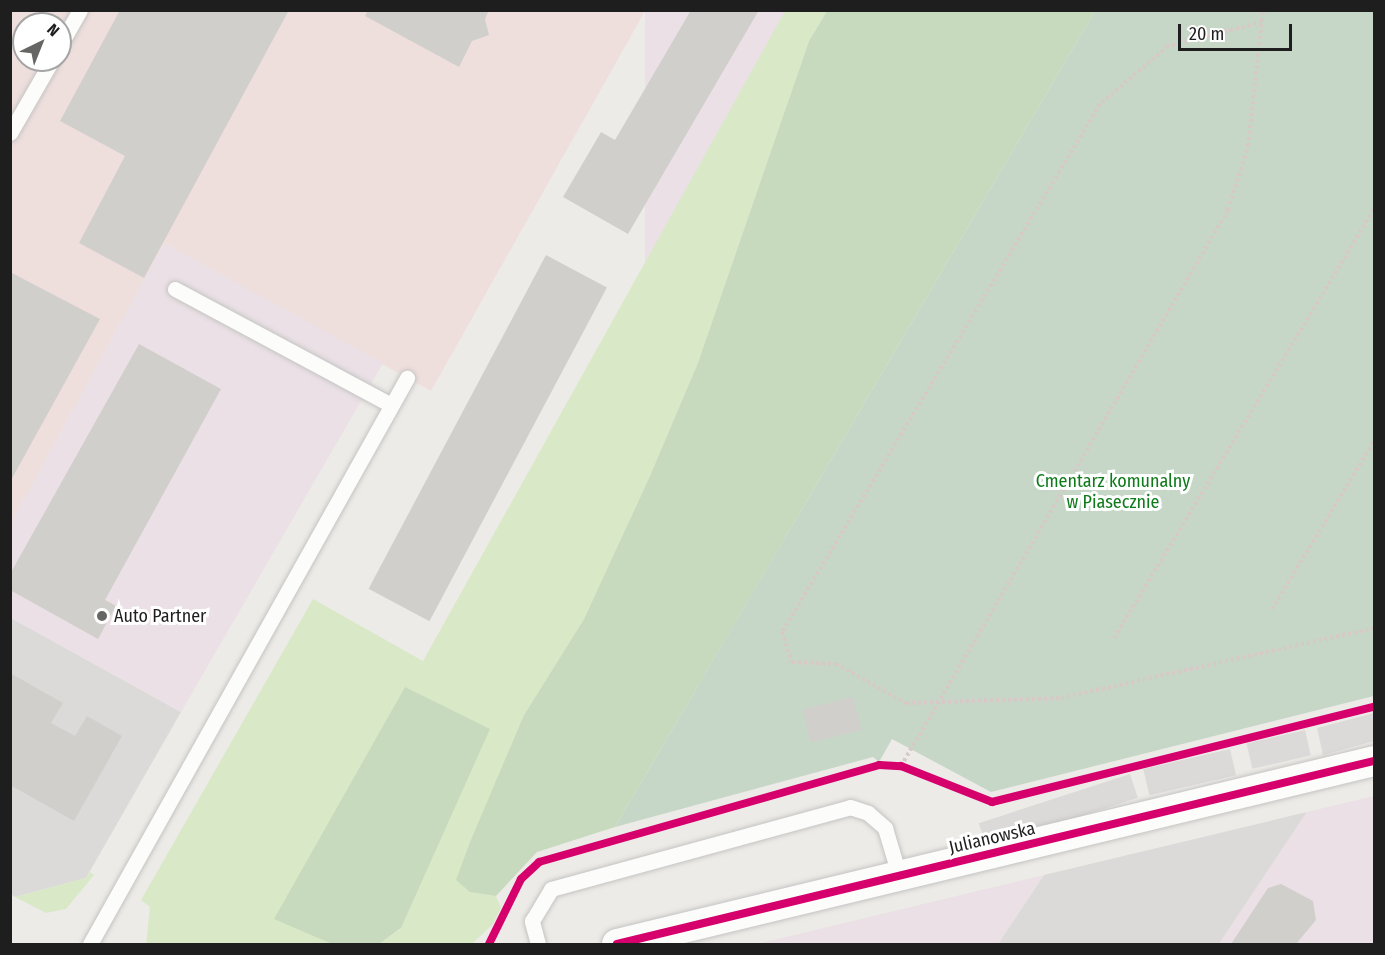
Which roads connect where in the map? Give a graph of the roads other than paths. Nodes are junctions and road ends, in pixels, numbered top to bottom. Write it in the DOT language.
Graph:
graph roads {
  1 [pos="80,10"];
  2 [pos="72,24"];
  3 [pos="45,72"];
  4 [pos="10,133"];
  5 [pos="175,289"];
  6 [pos="406,378"];
  7 [pos="391,405"];
  8 [pos="1374,761"];
  9 [pos="899,875"];
  10 [pos="90,945"];
  11 [pos="538,945"];
  12 [pos="617,945"];
  1 -- 2 [label="lane"];
  3 -- 4 [label="lane"];
  5 -- 7 [label="lane"];
  6 -- 7 [label="lane"];
  7 -- 10 [label="lane"];
  8 -- 9 [label="street, Julianowska"];
  9 -- 11 [label="lane"];
  9 -- 12 [label="street, Julianowska"];
}
